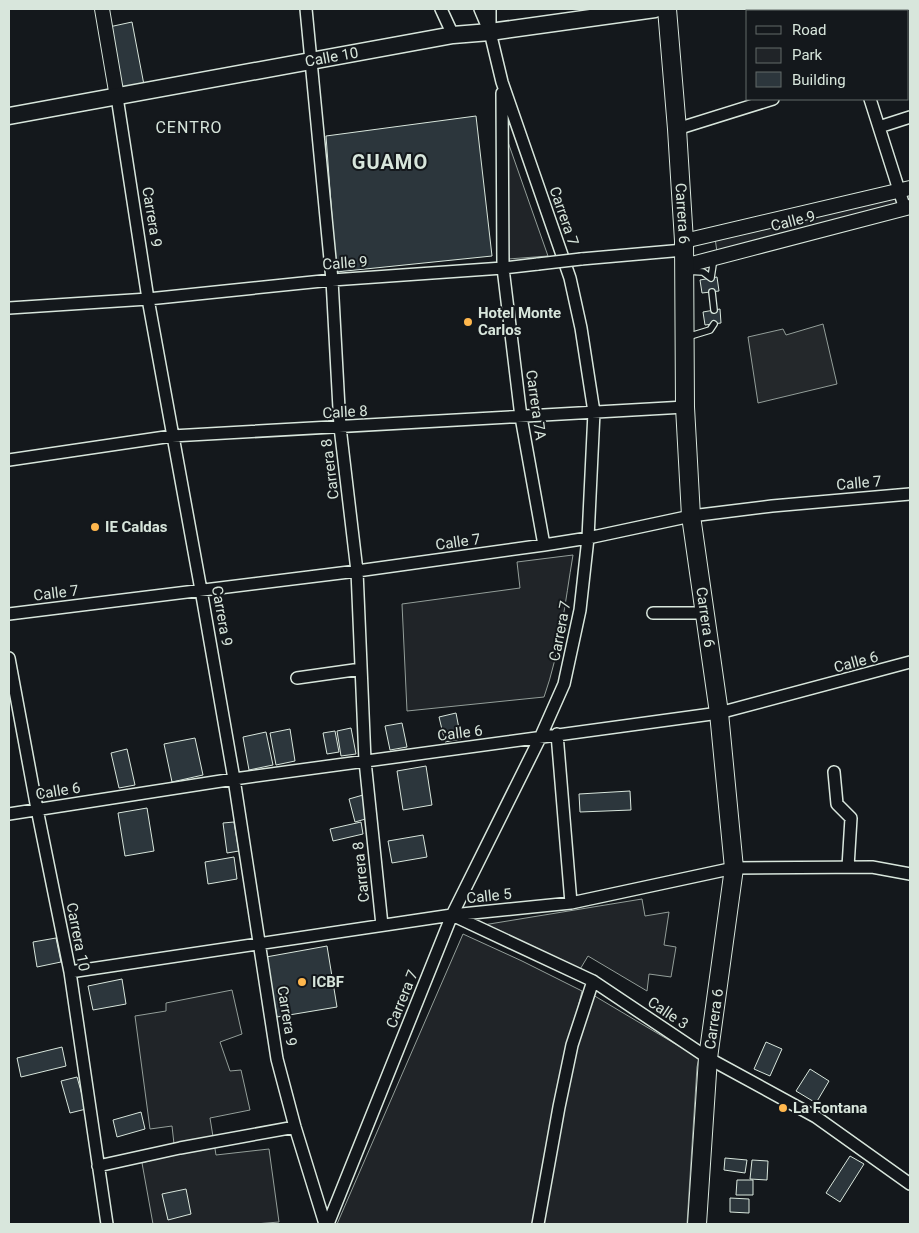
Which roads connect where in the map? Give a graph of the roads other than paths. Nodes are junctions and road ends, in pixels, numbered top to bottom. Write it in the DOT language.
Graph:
graph roads {
  1 [pos="102,9"];
  2 [pos="306,9"];
  3 [pos="441,9"];
  4 [pos="480,9"];
  5 [pos="490,9"];
  6 [pos="655,9"];
  7 [pos="667,9"];
  8 [pos="490,32"];
  9 [pos="453,35"];
  10 [pos="311,60"];
  11 [pos="502,82"];
  12 [pos="117,97"];
  13 [pos="770,100"];
  14 [pos="870,100"];
  15 [pos="9,116"];
  16 [pos="910,117"];
  17 [pos="879,127"];
  18 [pos="677,129"];
  19 [pos="904,190"];
  20 [pos="907,208"];
  21 [pos="684,257"];
  22 [pos="502,268"];
  23 [pos="332,280"];
  24 [pos="712,292"];
  25 [pos="148,299"];
  26 [pos="9,308"];
  27 [pos="714,310"];
  28 [pos="714,324"];
  29 [pos="684,338"];
  30 [pos="685,407"];
  31 [pos="594,412"];
  32 [pos="521,416"];
  33 [pos="340,427"];
  34 [pos="172,436"];
  35 [pos="9,460"];
  36 [pos="910,494"];
  37 [pos="691,516"];
  38 [pos="588,538"];
  39 [pos="544,545"];
  40 [pos="357,570"];
  41 [pos="201,590"];
  42 [pos="653,613"];
  43 [pos="705,613"];
  44 [pos="9,614"];
  45 [pos="9,658"];
  46 [pos="910,662"];
  47 [pos="361,669"];
  48 [pos="297,678"];
  49 [pos="719,713"];
  50 [pos="557,734"];
  51 [pos="540,738"];
  52 [pos="365,761"];
  53 [pos="834,772"];
  54 [pos="234,779"];
  55 [pos="37,809"];
  56 [pos="9,814"];
  57 [pos="848,867"];
  58 [pos="734,868"];
  59 [pos="910,874"];
  60 [pos="571,903"];
  61 [pos="452,915"];
  62 [pos="382,925"];
  63 [pos="259,944"];
  64 [pos="70,972"];
  65 [pos="593,981"];
  66 [pos="708,1058"];
  67 [pos="295,1127"];
  68 [pos="98,1166"];
  69 [pos="910,1184"];
  70 [pos="107,1224"];
  71 [pos="327,1224"];
  72 [pos="538,1224"];
  73 [pos="696,1224"];
  1 -- 12 [label="street, Carrera 9"];
  2 -- 10 [label="street, Carrera 8"];
  3 -- 9 [label="street"];
  4 -- 8 [label="street"];
  5 -- 8 [label="street, Carrera 7"];
  6 -- 8 [label="main road, Calle 10"];
  7 -- 18 [label="main road, Carrera 6"];
  8 -- 9 [label="main road, Calle 10"];
  8 -- 11 [label="street, Carrera 7"];
  9 -- 10 [label="main road, Calle 10"];
  10 -- 12 [label="main road, Calle 10"];
  10 -- 23 [label="street, Carrera 8"];
  11 -- 22 [label="street, Carrera 7A"];
  11 -- 31 [label="street, Carrera 7"];
  12 -- 15 [label="main road, Calle 10"];
  12 -- 25 [label="street, Carrera 9"];
  13 -- 18 [label="street"];
  14 -- 17 [label="street"];
  16 -- 17 [label="street"];
  17 -- 19 [label="street"];
  18 -- 21 [label="main road, Carrera 6"];
  19 -- 20 [label="street"];
  19 -- 21 [label="street, Calle 9"];
  20 -- 21 [label="street, Calle 9"];
  21 -- 22 [label="street, Calle 9, bridge"];
  21 -- 29 [label="main road, Carrera 6"];
  22 -- 23 [label="street, Calle 9"];
  22 -- 32 [label="street, Carrera 7A"];
  23 -- 25 [label="street, Calle 9"];
  23 -- 33 [label="street, Carrera 8"];
  24 -- 27 [label="lane"];
  25 -- 26 [label="street, Calle 9"];
  25 -- 34 [label="street, Carrera 9"];
  28 -- 29 [label="lane"];
  29 -- 30 [label="main road, Carrera 6"];
  30 -- 31 [label="street, Calle 8"];
  30 -- 37 [label="main road, Carrera 6"];
  31 -- 32 [label="street, Calle 8"];
  31 -- 38 [label="street, Carrera 7"];
  32 -- 33 [label="street, Calle 8"];
  32 -- 39 [label="street, Carrera 7A"];
  33 -- 34 [label="street, Calle 8"];
  33 -- 40 [label="street, Carrera 8"];
  34 -- 35 [label="street, Calle 8"];
  34 -- 41 [label="street, Carrera 9"];
  36 -- 37 [label="street, Calle 7"];
  37 -- 38 [label="street, Calle 7"];
  37 -- 43 [label="main road, Carrera 6"];
  38 -- 39 [label="street, Calle 7"];
  38 -- 51 [label="street, Carrera 7"];
  39 -- 40 [label="street, Calle 7"];
  40 -- 41 [label="street, Calle 7"];
  40 -- 47 [label="street, Carrera 8"];
  41 -- 44 [label="street, Calle 7"];
  41 -- 54 [label="street, Carrera 9"];
  42 -- 43 [label="street"];
  43 -- 49 [label="main road, Carrera 6"];
  45 -- 55 [label="street, Carrera 10"];
  46 -- 49 [label="street, Calle 6"];
  47 -- 48 [label="street"];
  47 -- 52 [label="street, Carrera 8"];
  49 -- 50 [label="street, Calle 6"];
  49 -- 58 [label="main road, Carrera 6"];
  50 -- 51 [label="street, Calle 6"];
  50 -- 60 [label="street"];
  51 -- 52 [label="street, Calle 6"];
  51 -- 61 [label="street, Carrera 7"];
  52 -- 54 [label="street, Calle 6"];
  52 -- 62 [label="street, Carrera 8"];
  53 -- 57 [label="street"];
  54 -- 55 [label="street, Calle 6"];
  54 -- 63 [label="street, Carrera 9"];
  55 -- 56 [label="street, Calle 6"];
  55 -- 64 [label="street, Carrera 10"];
  57 -- 58 [label="street, Calle 5"];
  57 -- 59 [label="street, Calle 5"];
  58 -- 60 [label="street, Calle 5"];
  58 -- 66 [label="main road, Carrera 6"];
  60 -- 61 [label="street, Calle 5"];
  61 -- 62 [label="street, Calle 5"];
  61 -- 65 [label="street, Calle 3"];
  61 -- 71 [label="street, Carrera 7"];
  62 -- 63 [label="street, Calle 5"];
  63 -- 64 [label="street, Calle 5"];
  63 -- 67 [label="street, Carrera 9"];
  64 -- 68 [label="street, Carrera 10"];
  65 -- 66 [label="street, Calle 3"];
  65 -- 72 [label="street"];
  66 -- 69 [label="street, Calle 3"];
  66 -- 73 [label="main road, Carrera 6"];
  67 -- 68 [label="street"];
  67 -- 71 [label="street, Carrera 9"];
  68 -- 70 [label="street, Carrera 10"];
}
